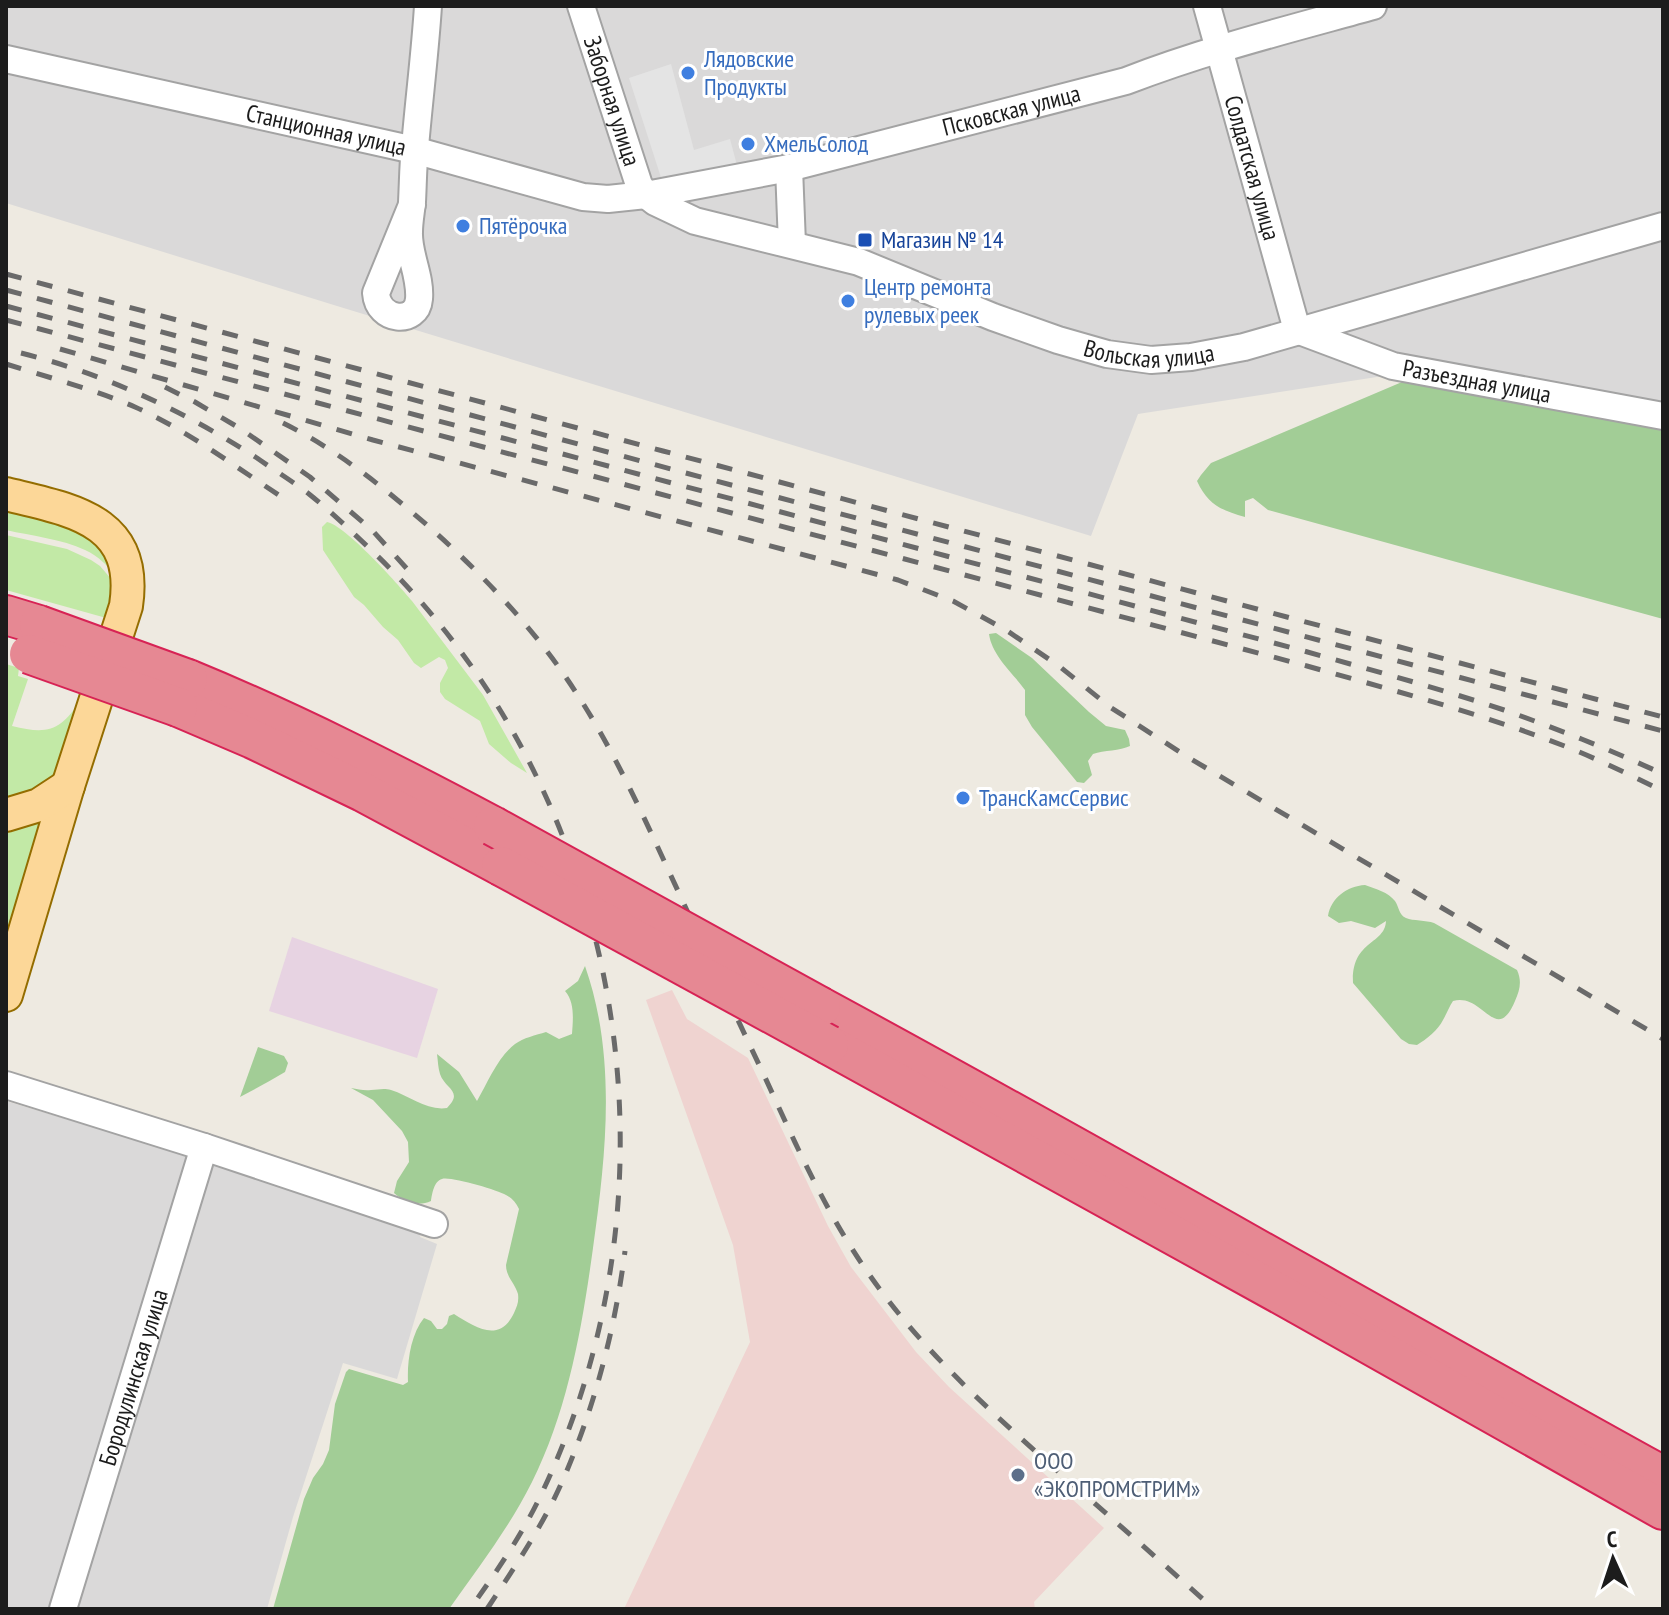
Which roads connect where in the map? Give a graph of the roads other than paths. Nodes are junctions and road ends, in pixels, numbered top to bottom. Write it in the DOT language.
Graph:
graph roads {
  1 [pos="428,6"];
  2 [pos="581,6"];
  3 [pos="1207,6"];
  4 [pos="1373,6"];
  5 [pos="1218,49"];
  6 [pos="6,59"];
  7 [pos="414,150"];
  8 [pos="789,168"];
  9 [pos="646,195"];
  10 [pos="412,205"];
  11 [pos="1663,226"];
  12 [pos="792,244"];
  13 [pos="1297,330"];
  14 [pos="1663,416"];
  15 [pos="6,494"];
  16 [pos="20,635"];
  17 [pos="183,693"];
  18 [pos="68,786"];
  19 [pos="6,815"];
  20 [pos="6,995"];
  21 [pos="6,1085"];
  22 [pos="204,1147"];
  23 [pos="434,1224"];
  24 [pos="1552,1416"];
  25 [pos="1663,1456"];
  26 [pos="1658,1500"];
  27 [pos="63,1609"];
  1 -- 7 [label="street"];
  2 -- 9 [label="street, Заборная улица"];
  3 -- 5 [label="street, Солдатская улица"];
  4 -- 5 [label="street, Псковская улица"];
  5 -- 8 [label="street, Псковская улица"];
  5 -- 13 [label="street, Солдатская улица"];
  6 -- 7 [label="street, Станционная улица"];
  7 -- 9 [label="street, Станционная улица"];
  7 -- 10 [label="street"];
  8 -- 9 [label="street, Псковская улица"];
  8 -- 12 [label="street"];
  9 -- 12 [label="street, Вольская улица"];
  11 -- 13 [label="street, Вольская улица"];
  12 -- 13 [label="street, Вольская улица"];
  13 -- 14 [label="street, Разъездная улица"];
  15 -- 18 [label="main road"];
  16 -- 17 [label="highway, bridge"];
  17 -- 24 [label="highway, bridge"];
  17 -- 26 [label="highway, bridge"];
  18 -- 19 [label="main road"];
  18 -- 20 [label="main road"];
  21 -- 22 [label="street"];
  22 -- 23 [label="street"];
  22 -- 27 [label="street, Бородулинская улица"];
  24 -- 25 [label="main road"];
  24 -- 26 [label="highway"];
}
